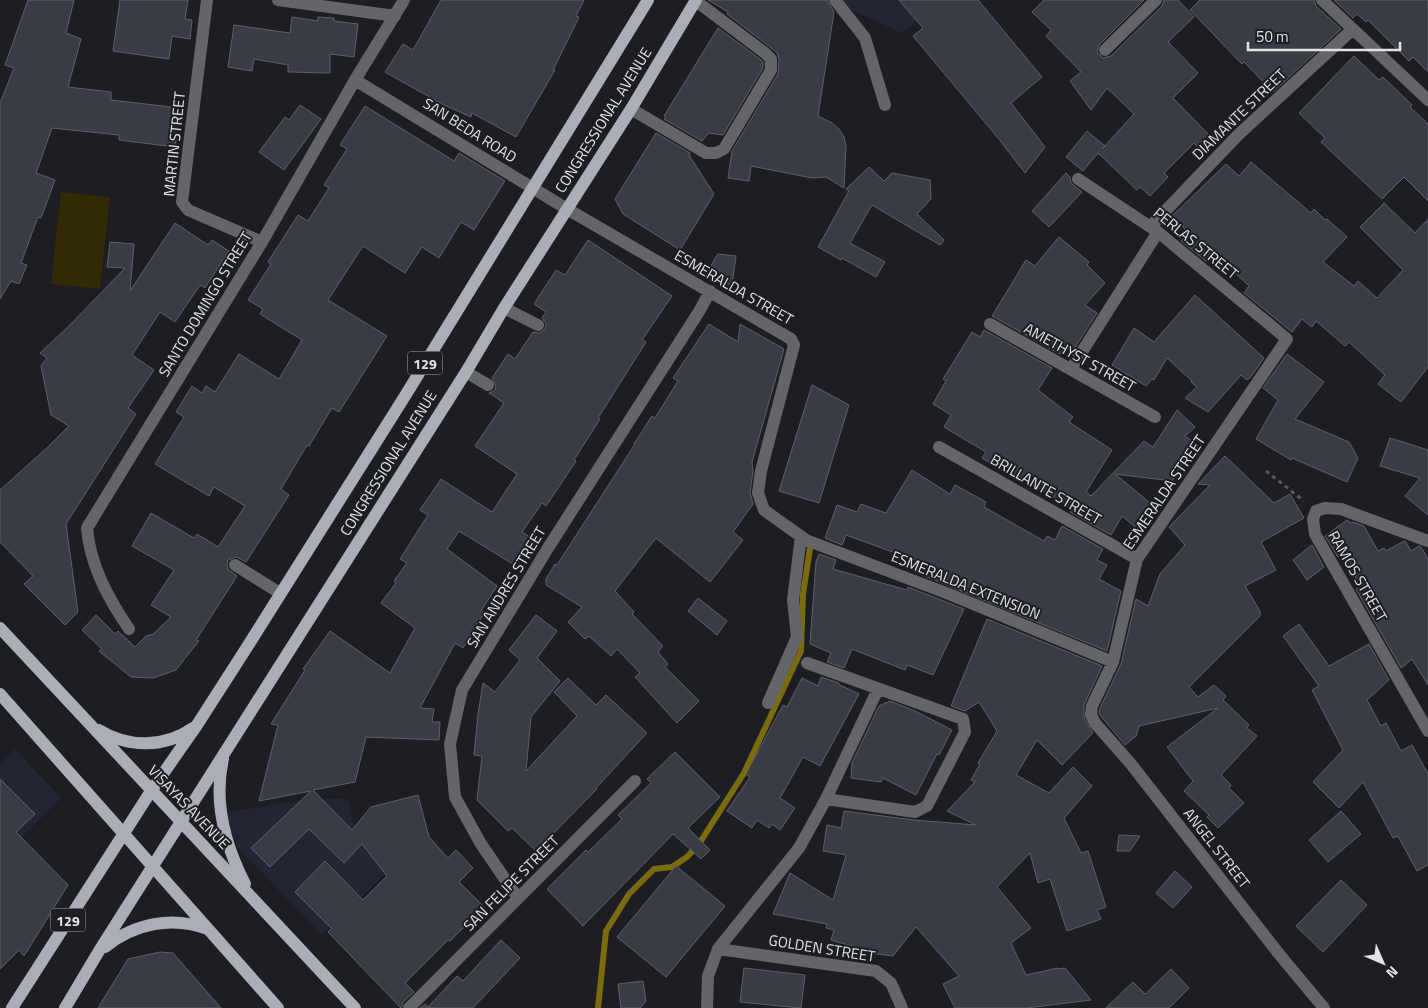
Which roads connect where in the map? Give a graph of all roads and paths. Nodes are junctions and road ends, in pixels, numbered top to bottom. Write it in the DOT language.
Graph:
graph roads {
  1 [pos="207,0"];
  2 [pos="278,0"];
  3 [pos="404,0"];
  4 [pos="648,0"];
  5 [pos="835,0"];
  6 [pos="1156,0"];
  7 [pos="1322,0"];
  8 [pos="696,1"];
  9 [pos="395,16"];
  10 [pos="1353,29"];
  11 [pos="1105,50"];
  12 [pos="355,80"];
  13 [pos="1428,100"];
  14 [pos="886,105"];
  15 [pos="631,109"];
  16 [pos="1078,179"];
  17 [pos="532,188"];
  18 [pos="567,209"];
  19 [pos="1155,229"];
  20 [pos="262,242"];
  21 [pos="710,291"];
  22 [pos="504,308"];
  23 [pos="990,324"];
  24 [pos="538,325"];
  25 [pos="1287,339"];
  26 [pos="1071,369"];
  27 [pos="466,372"];
  28 [pos="488,385"];
  29 [pos="1155,417"];
  30 [pos="939,447"];
  31 [pos="1266,471"];
  32 [pos="1316,511"];
  33 [pos="803,538"];
  34 [pos="1428,541"];
  35 [pos="1137,559"];
  36 [pos="235,565"];
  37 [pos="280,593"];
  38 [pos="0,628"];
  39 [pos="129,628"];
  40 [pos="1113,662"];
  41 [pos="807,663"];
  42 [pos="878,689"];
  43 [pos="0,694"];
  44 [pos="768,703"];
  45 [pos="1092,706"];
  46 [pos="87,722"];
  47 [pos="198,725"];
  48 [pos="1428,731"];
  49 [pos="225,752"];
  50 [pos="635,781"];
  51 [pos="150,791"];
  52 [pos="826,799"];
  53 [pos="181,822"];
  54 [pos="124,832"];
  55 [pos="154,866"];
  56 [pos="518,898"];
  57 [pos="256,901"];
  58 [pos="208,929"];
  59 [pos="718,949"];
  60 [pos="99,951"];
  61 [pos="12,1008"];
  62 [pos="65,1008"];
  63 [pos="278,1008"];
  64 [pos="355,1008"];
  65 [pos="409,1008"];
  66 [pos="707,1008"];
  67 [pos="902,1008"];
  68 [pos="1324,1008"];
  1 -- 20 [label="street, MARTIN STREET"];
  2 -- 9 [label="street"];
  3 -- 9 [label="street, SANTO DOMINGO STREET"];
  4 -- 17 [label="main road, CONGRESSIONAL AVENUE / 129"];
  5 -- 14 [label="street"];
  6 -- 11 [label="street"];
  7 -- 10 [label="street"];
  8 -- 15 [label="main road, CONGRESSIONAL AVENUE / 129"];
  8 -- 15 [label="street"];
  9 -- 12 [label="street, SANTO DOMINGO STREET"];
  10 -- 13 [label="street"];
  10 -- 19 [label="street, DIAMANTE STREET"];
  12 -- 17 [label="street, SAN BEDA ROAD"];
  12 -- 20 [label="street, SANTO DOMINGO STREET"];
  15 -- 18 [label="main road, CONGRESSIONAL AVENUE / 129"];
  16 -- 19 [label="street, PERLAS STREET"];
  17 -- 18 [label="street, SAN BEDA ROAD"];
  17 -- 37 [label="main road, CONGRESSIONAL AVENUE / 129"];
  18 -- 21 [label="street, ESMERALDA STREET"];
  18 -- 22 [label="main road, CONGRESSIONAL AVENUE / 129"];
  19 -- 25 [label="street, PERLAS STREET"];
  19 -- 26 [label="street, DIAMANTE STREET"];
  20 -- 39 [label="street, SANTO DOMINGO STREET"];
  21 -- 33 [label="street, ESMERALDA STREET"];
  21 -- 56 [label="street, SAN ANDRES STREET"];
  22 -- 24 [label="street"];
  22 -- 27 [label="main road, CONGRESSIONAL AVENUE / 129"];
  23 -- 26 [label="street, AMETHYST STREET"];
  25 -- 35 [label="street, ESMERALDA STREET"];
  26 -- 29 [label="street, AMETHYST STREET"];
  27 -- 28 [label="street"];
  27 -- 49 [label="main road, CONGRESSIONAL AVENUE / 129"];
  30 -- 35 [label="street, BRILLANTE STREET"];
  31 -- 32 [label="path"];
  32 -- 34 [label="street, RAMOS STREET"];
  32 -- 48 [label="street, RAMOS STREET"];
  33 -- 40 [label="street, ESMERALDA EXTENSION"];
  33 -- 44 [label="street"];
  35 -- 40 [label="street, ESMERALDA STREET"];
  36 -- 37 [label="street"];
  37 -- 47 [label="main road, CONGRESSIONAL AVENUE / 129"];
  38 -- 46 [label="main road, VISAYAS AVENUE"];
  40 -- 45 [label="street, ESMERALDA STREET"];
  41 -- 42 [label="street"];
  42 -- 52 [label="street"];
  42 -- 52 [label="street"];
  43 -- 54 [label="main road"];
  45 -- 68 [label="street, ANGEL STREET"];
  46 -- 47 [label="main road"];
  46 -- 51 [label="main road, VISAYAS AVENUE"];
  47 -- 51 [label="main road, CONGRESSIONAL AVENUE / 129"];
  49 -- 53 [label="main road, CONGRESSIONAL AVENUE / 129"];
  49 -- 57 [label="main road"];
  50 -- 56 [label="street, SAN FELIPE STREET"];
  51 -- 53 [label="main road, VISAYAS AVENUE"];
  51 -- 54 [label="main road, 129"];
  52 -- 59 [label="street"];
  53 -- 55 [label="main road, CONGRESSIONAL AVENUE / 129"];
  53 -- 57 [label="main road, VISAYAS AVENUE"];
  54 -- 55 [label="main road"];
  54 -- 61 [label="main road, 129"];
  55 -- 58 [label="main road"];
  55 -- 60 [label="main road, 129"];
  56 -- 65 [label="street, SAN FELIPE STREET"];
  57 -- 64 [label="main road, VISAYAS AVENUE"];
  58 -- 60 [label="main road"];
  58 -- 63 [label="main road"];
  59 -- 66 [label="street"];
  59 -- 67 [label="street, GOLDEN STREET"];
  60 -- 62 [label="main road, 129"];
}
